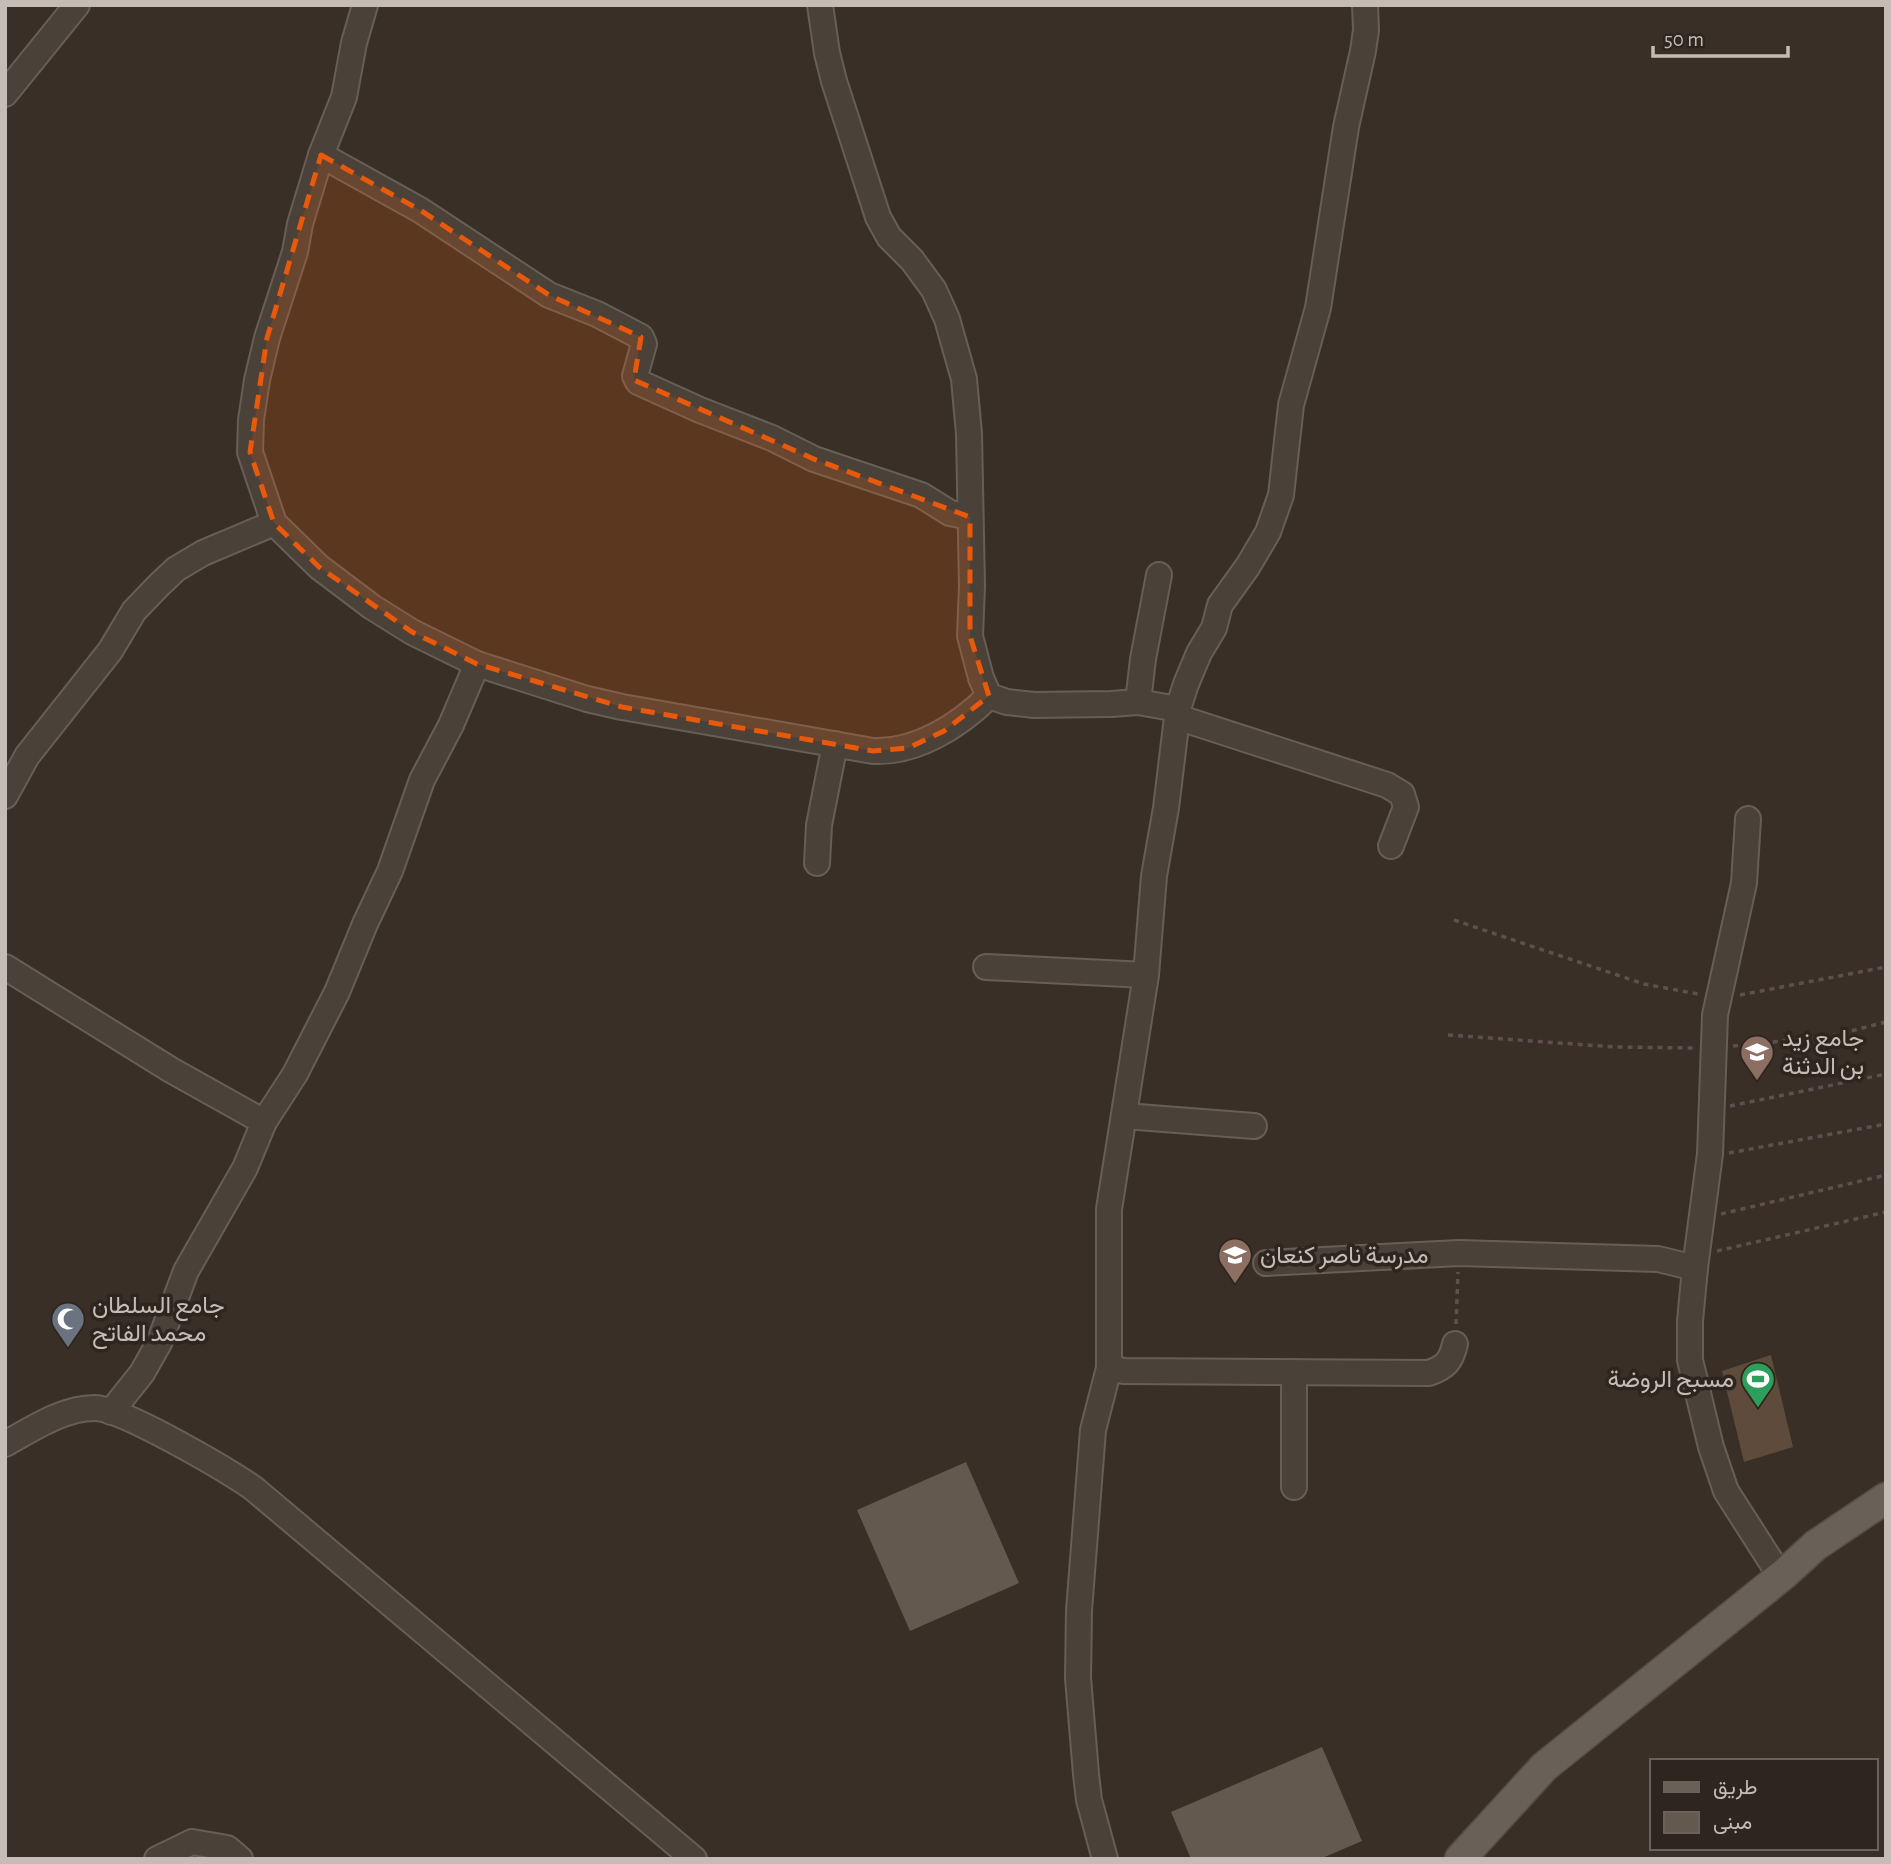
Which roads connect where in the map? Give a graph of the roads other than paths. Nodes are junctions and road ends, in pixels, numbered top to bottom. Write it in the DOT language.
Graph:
graph roads {
  1 [pos="77,5"];
  2 [pos="365,5"];
  3 [pos="821,5"];
  4 [pos="1365,5"];
  5 [pos="5,94"];
  6 [pos="321,155"];
  7 [pos="970,517"];
  8 [pos="274,523"];
  9 [pos="1159,575"];
  10 [pos="477,664"];
  11 [pos="989,696"];
  12 [pos="1138,702"];
  13 [pos="1178,713"];
  14 [pos="835,744"];
  15 [pos="5,796"];
  16 [pos="1748,819"];
  17 [pos="1391,846"];
  18 [pos="817,863"];
  19 [pos="5,967"];
  20 [pos="986,967"];
  21 [pos="1146,975"];
  22 [pos="1125,1116"];
  23 [pos="264,1122"];
  24 [pos="1254,1126"];
  25 [pos="1695,1261"];
  26 [pos="1266,1263"];
  27 [pos="1455,1344"];
  28 [pos="1109,1368"];
  29 [pos="1294,1372"];
  30 [pos="111,1412"];
  31 [pos="5,1444"];
  32 [pos="1294,1487"];
  33 [pos="1886,1498"];
  34 [pos="1886,1514"];
  35 [pos="1783,1576"];
  36 [pos="157,1859"];
  37 [pos="240,1859"];
  38 [pos="694,1859"];
  39 [pos="1105,1859"];
  40 [pos="1460,1859"];
  1 -- 5 [label="street"];
  2 -- 6 [label="street"];
  3 -- 7 [label="street"];
  4 -- 13 [label="street"];
  6 -- 7 [label="street"];
  6 -- 8 [label="street"];
  7 -- 11 [label="street"];
  8 -- 10 [label="street"];
  8 -- 15 [label="street"];
  9 -- 12 [label="street"];
  10 -- 14 [label="street"];
  10 -- 23 [label="street"];
  11 -- 12 [label="street"];
  11 -- 14 [label="street"];
  12 -- 13 [label="street"];
  13 -- 17 [label="street"];
  13 -- 21 [label="street"];
  14 -- 18 [label="street"];
  16 -- 25 [label="street"];
  19 -- 23 [label="street"];
  20 -- 21 [label="street"];
  21 -- 22 [label="street"];
  22 -- 24 [label="street"];
  22 -- 28 [label="street"];
  23 -- 30 [label="street"];
  25 -- 26 [label="street"];
  25 -- 35 [label="street"];
  27 -- 29 [label="street"];
  28 -- 29 [label="street"];
  28 -- 39 [label="street"];
  29 -- 32 [label="street"];
  30 -- 31 [label="street"];
  30 -- 38 [label="street"];
  33 -- 35 [label="main road"];
  34 -- 35 [label="main road"];
  35 -- 40 [label="main road"];
  36 -- 37 [label="street"];
}
